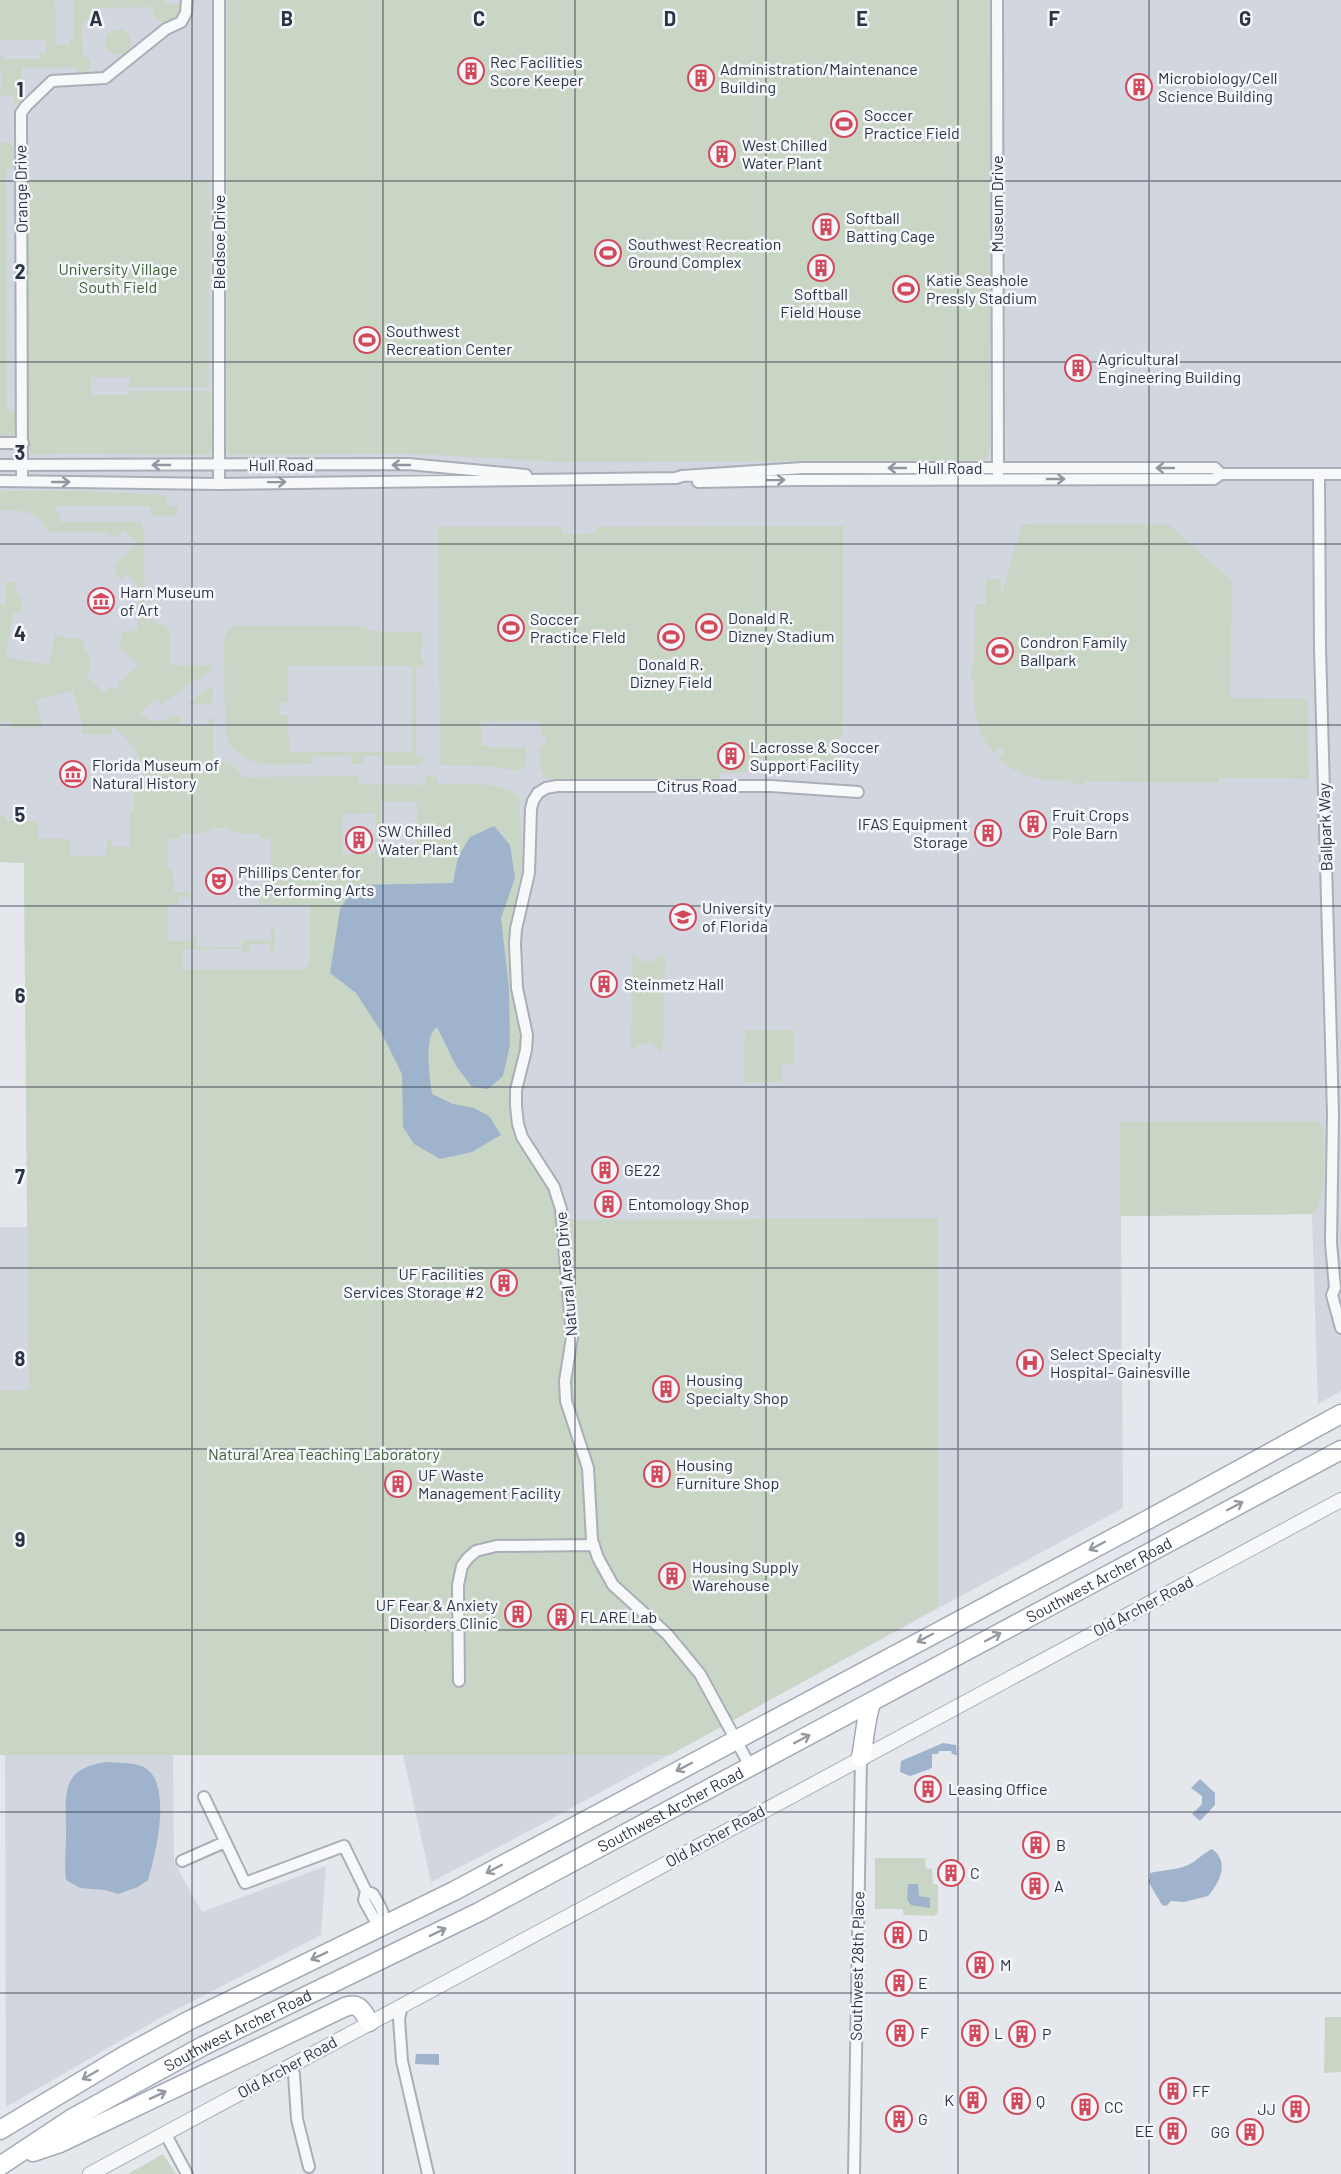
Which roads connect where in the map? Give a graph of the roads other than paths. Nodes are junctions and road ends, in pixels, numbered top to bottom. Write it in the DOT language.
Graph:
graph roads {
  1 [pos="186,0"];
  2 [pos="219,0"];
  3 [pos="998,0"];
  4 [pos="0,443"];
  5 [pos="23,443"];
  6 [pos="0,465"];
  7 [pos="22,465"];
  8 [pos="219,466"];
  9 [pos="998,474"];
  10 [pos="1319,474"];
  11 [pos="1341,474"];
  12 [pos="562,479"];
  13 [pos="0,481"];
  14 [pos="22,481"];
  15 [pos="219,484"];
  16 [pos="858,792"];
  17 [pos="538,793"];
  18 [pos="1337,1114"];
  19 [pos="1338,1291"];
  20 [pos="1341,1328"];
  21 [pos="1341,1414"];
  22 [pos="1341,1450"];
  23 [pos="1341,1500"];
  24 [pos="1149,1519"];
  25 [pos="594,1545"];
  26 [pos="1142,1556"];
  27 [pos="459,1681"];
  28 [pos="871,1703"];
  29 [pos="735,1740"];
  30 [pos="861,1757"];
  31 [pos="750,1766"];
  32 [pos="204,1797"];
  33 [pos="225,1842"];
  34 [pos="526,1852"];
  35 [pos="182,1861"];
  36 [pos="541,1879"];
  37 [pos="383,1926"];
  38 [pos="396,1952"];
  39 [pos="402,2005"];
  40 [pos="369,2022"];
  41 [pos="127,2054"];
  42 [pos="290,2065"];
  43 [pos="141,2080"];
  44 [pos="0,2130"];
  45 [pos="165,2133"];
  46 [pos="3,2158"];
  47 [pos="309,2167"];
  48 [pos="90,2174"];
  49 [pos="187,2174"];
  50 [pos="428,2174"];
  51 [pos="854,2174"];
  1 -- 5 [label="street, Orange Drive"];
  2 -- 8 [label="street, Bledsoe Drive"];
  3 -- 9 [label="street, Museum Drive"];
  4 -- 5 [label="street"];
  5 -- 7 [label="street, Orange Drive"];
  6 -- 7 [label="street, Hull Road"];
  8 -- 7 [label="street, Hull Road, one-way"];
  7 -- 14 [label="street, Orange Drive"];
  12 -- 8 [label="street, Hull Road, one-way"];
  8 -- 15 [label="street, Bledsoe Drive"];
  9 -- 10 [label="street, Hull Road"];
  9 -- 12 [label="street, Hull Road"];
  10 -- 11 [label="street, Hull Road"];
  10 -- 18 [label="street, Ballpark Way"];
  15 -- 12 [label="street, Hull Road, one-way"];
  13 -- 14 [label="street, Hull Road"];
  14 -- 15 [label="street, Hull Road, one-way"];
  16 -- 17 [label="street, Citrus Road"];
  17 -- 25 [label="street, Natural Area Drive"];
  18 -- 19 [label="street, Ballpark Way"];
  19 -- 20 [label="street, Ballpark Way"];
  21 -- 24 [label="main road, Southwest Archer Road"];
  26 -- 22 [label="main road, Southwest Archer Road, one-way"];
  23 -- 30 [label="street, Old Archer Road"];
  24 -- 26 [label="main road"];
  24 -- 29 [label="main road, Southwest Archer Road, one-way"];
  25 -- 27 [label="street"];
  25 -- 29 [label="street, Natural Area Drive"];
  28 -- 26 [label="main road, Southwest Archer Road, one-way"];
  28 -- 30 [label="main road"];
  31 -- 28 [label="main road, Southwest Archer Road, one-way"];
  29 -- 31 [label="street, Natural Area Drive"];
  29 -- 34 [label="main road, Southwest Archer Road, one-way"];
  30 -- 39 [label="street, Old Archer Road"];
  30 -- 51 [label="street, Southwest 28th Place"];
  31 -- 36 [label="main road, Southwest Archer Road"];
  32 -- 33 [label="street"];
  33 -- 35 [label="street"];
  33 -- 37 [label="street"];
  34 -- 36 [label="main road"];
  34 -- 37 [label="main road, Southwest Archer Road, one-way"];
  38 -- 36 [label="main road, Southwest Archer Road, one-way"];
  37 -- 38 [label="main road"];
  37 -- 41 [label="main road, Southwest Archer Road, one-way"];
  38 -- 43 [label="main road, Southwest Archer Road"];
  39 -- 40 [label="street, Old Archer Road"];
  39 -- 50 [label="street"];
  40 -- 42 [label="street, Old Archer Road"];
  46 -- 40 [label="main road, one-way"];
  41 -- 43 [label="main road"];
  41 -- 44 [label="main road, Southwest Archer Road, one-way"];
  42 -- 45 [label="street, Old Archer Road"];
  42 -- 47 [label="street"];
  43 -- 46 [label="main road, Southwest Archer Road"];
  45 -- 48 [label="street, Old Archer Road"];
  45 -- 49 [label="street"];
}
